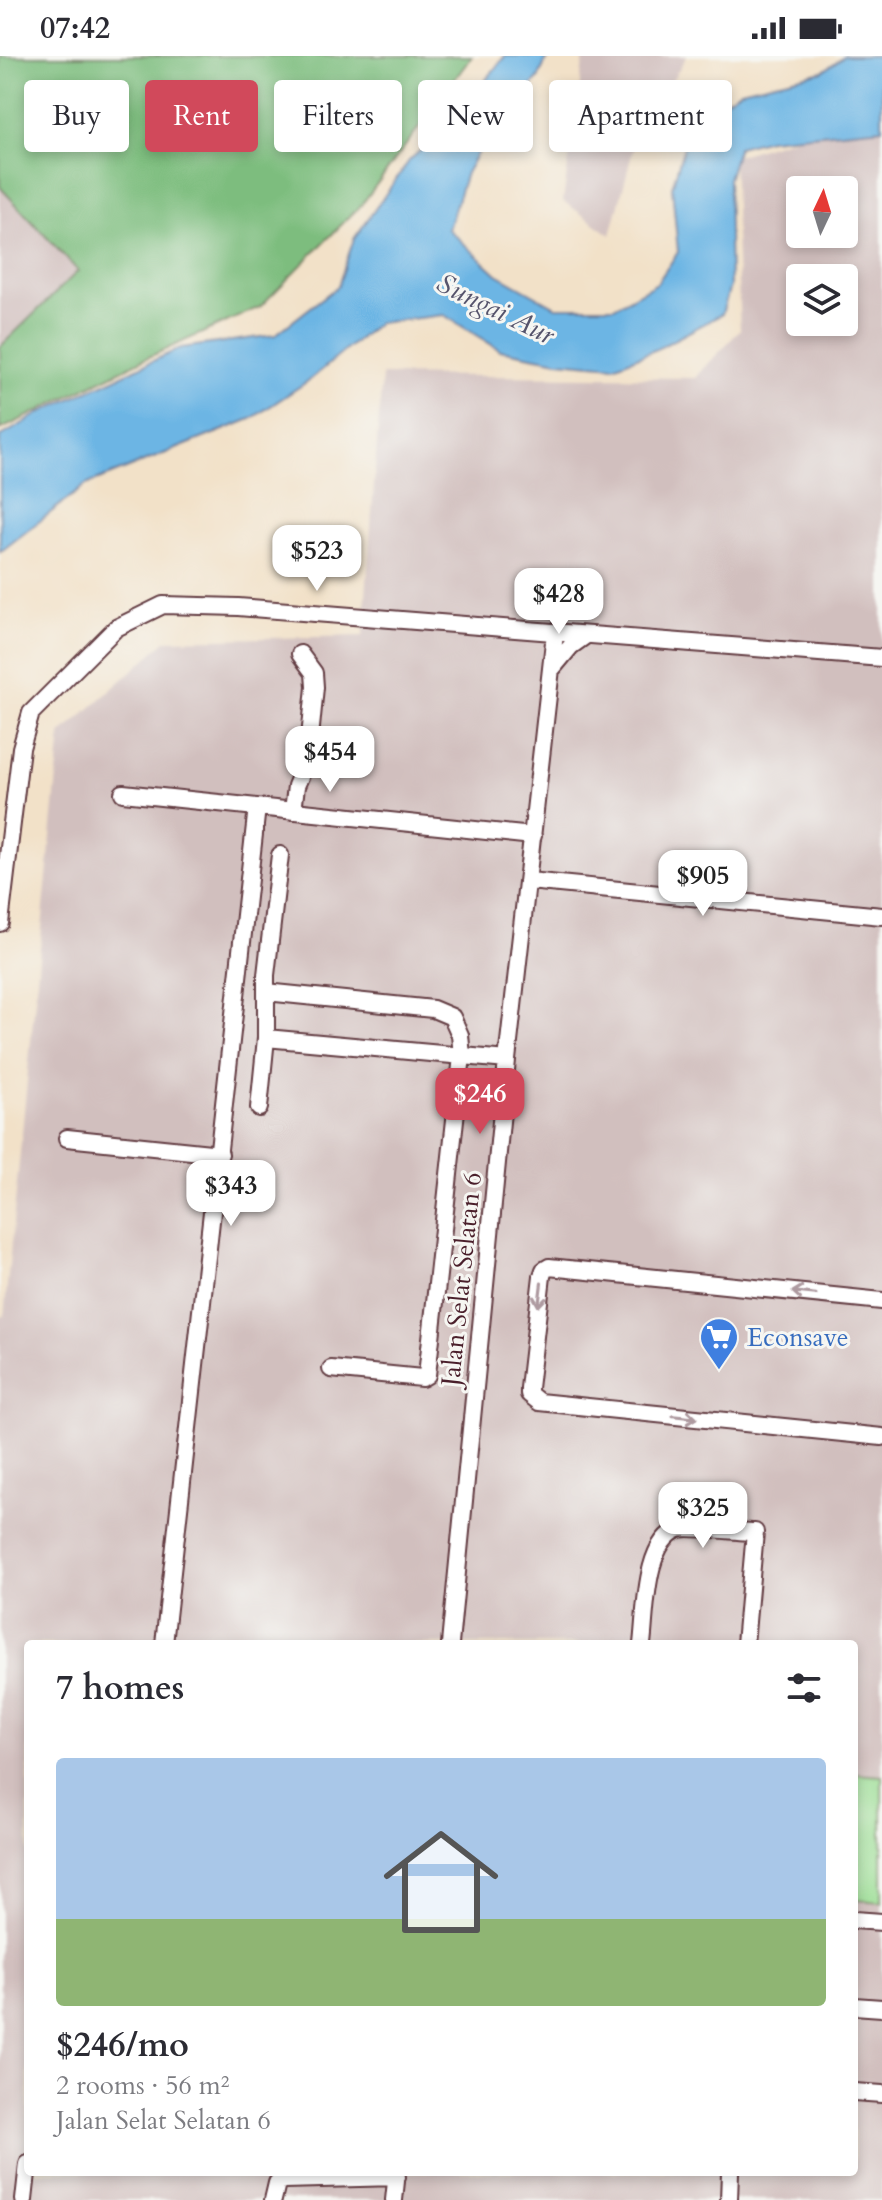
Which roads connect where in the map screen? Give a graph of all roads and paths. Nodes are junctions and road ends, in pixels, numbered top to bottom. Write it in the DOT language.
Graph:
graph roads {
  1 [pos="531,632"];
  2 [pos="555,633"];
  3 [pos="585,636"];
  4 [pos="300,654"];
  5 [pos="882,658"];
  6 [pos="552,666"];
  7 [pos="123,793"];
  8 [pos="257,807"];
  9 [pos="293,811"];
  10 [pos="533,836"];
  11 [pos="280,855"];
  12 [pos="529,881"];
  13 [pos="882,916"];
  14 [pos="0,923"];
  15 [pos="266,992"];
  16 [pos="266,1038"];
  17 [pos="462,1056"];
  18 [pos="507,1060"];
  19 [pos="259,1108"];
  20 [pos="67,1138"];
  21 [pos="220,1154"];
  22 [pos="882,1301"];
  23 [pos="331,1369"];
  24 [pos="882,1437"];
  25 [pos="164,1640"];
  26 [pos="450,1640"];
  27 [pos="643,1640"];
  28 [pos="745,1640"];
  29 [pos="858,1920"];
  30 [pos="882,1922"];
  31 [pos="858,2006"];
  32 [pos="882,2008"];
  33 [pos="858,2092"];
  34 [pos="882,2094"];
  35 [pos="27,2176"];
  36 [pos="374,2176"];
  37 [pos="397,2176"];
  38 [pos="730,2176"];
  39 [pos="24,2200"];
  40 [pos="273,2200"];
  41 [pos="394,2200"];
  42 [pos="729,2200"];
  1 -- 2 [label="street"];
  1 -- 6 [label="street"];
  1 -- 14 [label="street"];
  2 -- 3 [label="street"];
  2 -- 6 [label="street, Jalan Selat Selatan 6"];
  3 -- 5 [label="street"];
  3 -- 6 [label="street"];
  4 -- 9 [label="street"];
  6 -- 10 [label="street, Jalan Selat Selatan 6"];
  7 -- 8 [label="street"];
  8 -- 9 [label="street"];
  8 -- 21 [label="street"];
  9 -- 10 [label="street"];
  10 -- 12 [label="street, Jalan Selat Selatan 6"];
  11 -- 15 [label="street"];
  12 -- 13 [label="street"];
  12 -- 18 [label="street, Jalan Selat Selatan 6"];
  15 -- 16 [label="street"];
  15 -- 17 [label="street"];
  16 -- 17 [label="street"];
  16 -- 19 [label="street"];
  17 -- 18 [label="street"];
  17 -- 23 [label="street"];
  18 -- 26 [label="street, Jalan Selat Selatan 6"];
  20 -- 21 [label="street"];
  21 -- 25 [label="street"];
  22 -- 24 [label="street, one-way"];
  27 -- 28 [label="street"];
  29 -- 30 [label="street"];
  31 -- 32 [label="street"];
  33 -- 34 [label="street"];
  35 -- 39 [label="street"];
  36 -- 40 [label="street"];
  37 -- 41 [label="street"];
  38 -- 42 [label="street"];
}
